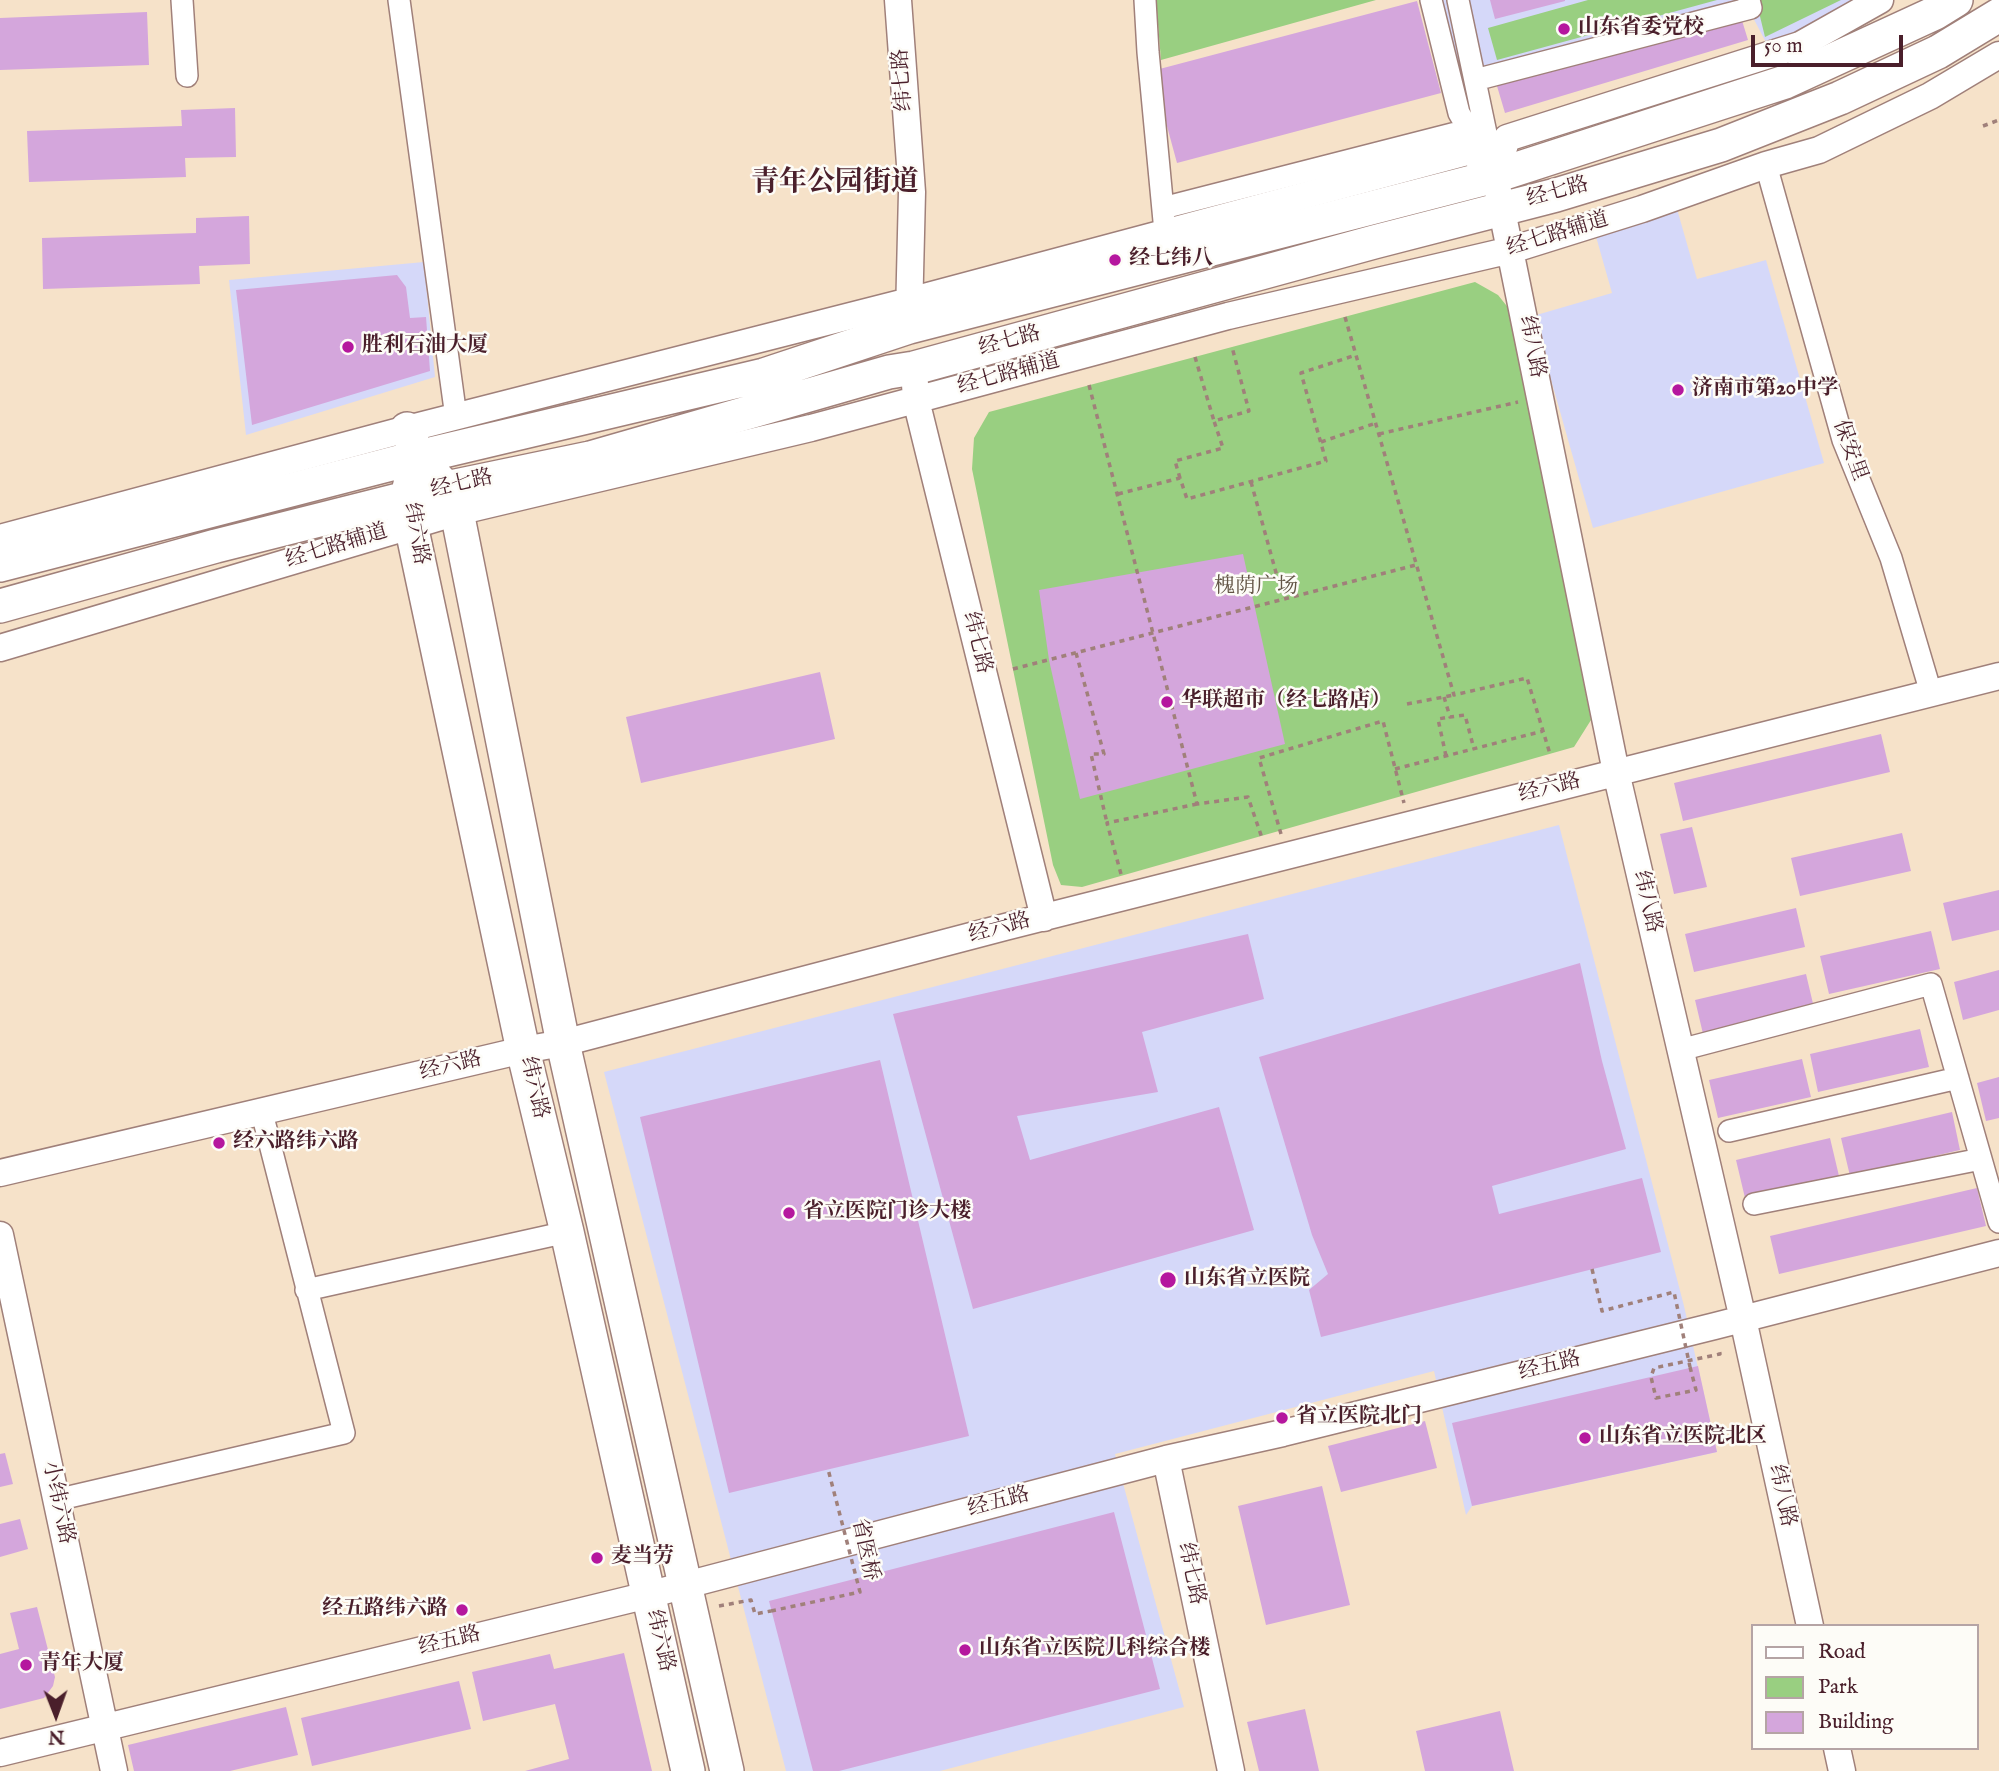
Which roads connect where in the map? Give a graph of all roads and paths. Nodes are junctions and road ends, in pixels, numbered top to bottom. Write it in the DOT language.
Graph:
graph roads {
  1 [pos="182,0"];
  2 [pos="399,0"];
  3 [pos="898,0"];
  4 [pos="1145,0"];
  5 [pos="1430,0"];
  6 [pos="1458,0"];
  7 [pos="1749,0"];
  8 [pos="1881,0"];
  9 [pos="1956,0"];
  10 [pos="1999,15"];
  11 [pos="1999,55"];
  12 [pos="187,76"];
  13 [pos="1475,80"];
  14 [pos="1999,120"];
  15 [pos="1983,126"];
  16 [pos="1468,130"];
  17 [pos="1766,164"];
  18 [pos="1495,176"];
  19 [pos="1502,208"];
  20 [pos="1164,221"];
  21 [pos="1511,250"];
  22 [pos="909,314"];
  23 [pos="1345,317"];
  24 [pos="1232,347"];
  25 [pos="1356,355"];
  26 [pos="1195,357"];
  27 [pos="915,384"];
  28 [pos="1089,385"];
  29 [pos="1541,396"];
  30 [pos="456,417"];
  31 [pos="1214,421"];
  32 [pos="1376,423"];
  33 [pos="1378,434"];
  34 [pos="1321,442"];
  35 [pos="412,443"];
  36 [pos="1180,478"];
  37 [pos="1251,482"];
  38 [pos="1118,494"];
  39 [pos="452,500"];
  40 [pos="408,512"];
  41 [pos="0,538"];
  42 [pos="0,565"];
  43 [pos="1416,565"];
  44 [pos="1283,598"];
  45 [pos="0,606"];
  46 [pos="1154,632"];
  47 [pos="0,649"];
  48 [pos="1076,653"];
  49 [pos="1013,669"];
  50 [pos="1999,676"];
  51 [pos="1931,693"];
  52 [pos="1454,695"];
  53 [pos="1444,697"];
  54 [pos="1407,704"];
  55 [pos="1450,717"];
  56 [pos="1543,731"];
  57 [pos="1474,749"];
  58 [pos="1550,754"];
  59 [pos="1446,756"];
  60 [pos="1395,769"];
  61 [pos="1616,772"];
  62 [pos="1197,804"];
  63 [pos="1107,823"];
  64 [pos="1409,825"];
  65 [pos="1277,858"];
  66 [pos="1127,897"];
  67 [pos="1044,918"];
  68 [pos="563,1043"];
  69 [pos="523,1050"];
  70 [pos="1680,1050"];
  71 [pos="1958,1078"];
  72 [pos="262,1113"];
  73 [pos="1729,1132"];
  74 [pos="1981,1159"];
  75 [pos="0,1173"];
  76 [pos="1754,1205"];
  77 [pos="1999,1222"];
  78 [pos="567,1232"];
  79 [pos="0,1235"];
  80 [pos="1999,1253"];
  81 [pos="1592,1269"];
  82 [pos="306,1290"];
  83 [pos="1743,1320"];
  84 [pos="1651,1377"];
  85 [pos="1166,1459"];
  86 [pos="828,1469"];
  87 [pos="57,1500"];
  88 [pos="685,1586"];
  89 [pos="648,1595"];
  90 [pos="751,1600"];
  91 [pos="1810,1624"];
  92 [pos="104,1726"];
  93 [pos="1837,1750"];
  94 [pos="0,1753"];
  95 [pos="114,1771"];
  96 [pos="688,1771"];
  97 [pos="727,1771"];
  98 [pos="1231,1771"];
  99 [pos="1842,1771"];
  1 -- 12 [label="street"];
  2 -- 30 [label="street"];
  3 -- 22 [label="street, 纬七路"];
  4 -- 20 [label="street"];
  5 -- 16 [label="street"];
  6 -- 13 [label="street"];
  7 -- 13 [label="street"];
  8 -- 18 [label="street"];
  9 -- 18 [label="main road, 经七路"];
  10 -- 19 [label="main road, 经七路"];
  11 -- 17 [label="street, 经七路辅道"];
  13 -- 18 [label="street"];
  14 -- 15 [label="path"];
  16 -- 18 [label="street"];
  16 -- 20 [label="street"];
  17 -- 21 [label="street, 经七路辅道"];
  17 -- 51 [label="street, 保安里"];
  18 -- 19 [label="street, 纬八路"];
  18 -- 20 [label="street"];
  18 -- 22 [label="main road, 经七路"];
  19 -- 21 [label="street, 纬八路"];
  19 -- 27 [label="main road, 经七路"];
  20 -- 22 [label="street"];
  21 -- 27 [label="street, 经七路辅道"];
  21 -- 29 [label="street, 纬八路"];
  22 -- 30 [label="street"];
  22 -- 35 [label="main road, 经七路"];
  23 -- 25 [label="path"];
  24 -- 31 [label="path"];
  25 -- 32 [label="path"];
  25 -- 34 [label="path"];
  26 -- 31 [label="path"];
  27 -- 39 [label="main road, 经七路"];
  27 -- 67 [label="street, 纬七路"];
  28 -- 38 [label="path"];
  29 -- 33 [label="path"];
  29 -- 61 [label="street, 纬八路"];
  30 -- 35 [label="street"];
  31 -- 36 [label="path"];
  32 -- 33 [label="path"];
  32 -- 34 [label="path"];
  33 -- 43 [label="path"];
  34 -- 37 [label="path"];
  35 -- 39 [label="main road, 纬六路"];
  35 -- 40 [label="main road, 纬六路"];
  35 -- 41 [label="street"];
  35 -- 42 [label="main road, 经七路"];
  36 -- 37 [label="path"];
  36 -- 38 [label="path"];
  37 -- 44 [label="path"];
  38 -- 46 [label="path"];
  39 -- 40 [label="main road, 经七路"];
  39 -- 68 [label="main road, 纬六路"];
  40 -- 45 [label="main road, 经七路"];
  40 -- 47 [label="street, 经七路辅道"];
  40 -- 69 [label="main road, 纬六路"];
  43 -- 44 [label="path"];
  43 -- 52 [label="path"];
  44 -- 46 [label="path"];
  46 -- 48 [label="path"];
  46 -- 62 [label="path"];
  48 -- 49 [label="path"];
  48 -- 63 [label="path"];
  50 -- 51 [label="street, 经六路"];
  51 -- 61 [label="street, 经六路"];
  52 -- 53 [label="path"];
  52 -- 56 [label="path"];
  53 -- 54 [label="path"];
  53 -- 55 [label="path"];
  55 -- 57 [label="path"];
  55 -- 59 [label="path"];
  56 -- 57 [label="path"];
  56 -- 58 [label="path"];
  57 -- 59 [label="path"];
  59 -- 60 [label="path"];
  60 -- 64 [label="path"];
  60 -- 65 [label="path"];
  61 -- 64 [label="street, 经六路"];
  61 -- 70 [label="street, 纬八路"];
  62 -- 63 [label="path"];
  62 -- 65 [label="path"];
  63 -- 66 [label="path"];
  64 -- 65 [label="street, 经六路"];
  65 -- 66 [label="street, 经六路"];
  66 -- 67 [label="street, 经六路"];
  67 -- 68 [label="street, 经六路"];
  68 -- 69 [label="street, 经六路"];
  68 -- 88 [label="main road, 纬六路"];
  69 -- 72 [label="street, 经六路"];
  69 -- 78 [label="main road, 纬六路"];
  70 -- 71 [label="street"];
  70 -- 83 [label="street, 纬八路"];
  71 -- 73 [label="street"];
  71 -- 74 [label="street"];
  72 -- 75 [label="street, 经六路"];
  72 -- 82 [label="street"];
  74 -- 76 [label="street"];
  74 -- 77 [label="street"];
  78 -- 82 [label="street"];
  78 -- 89 [label="main road, 纬六路"];
  79 -- 87 [label="street, 小纬六路"];
  80 -- 83 [label="street, 经五路"];
  81 -- 84 [label="path, bridge"];
  82 -- 87 [label="street"];
  83 -- 85 [label="street, 经五路"];
  83 -- 91 [label="street, 纬八路"];
  85 -- 88 [label="street, 经五路"];
  85 -- 98 [label="street, 纬七路"];
  86 -- 90 [label="path, 省医桥, bridge"];
  87 -- 92 [label="street, 小纬六路"];
  88 -- 89 [label="street, 经五路"];
  88 -- 97 [label="main road, 纬六路"];
  89 -- 92 [label="street, 经五路"];
  89 -- 96 [label="main road, 纬六路"];
  92 -- 94 [label="street, 经五路"];
  92 -- 95 [label="street, 小纬六路"];
  93 -- 99 [label="street"];
}
